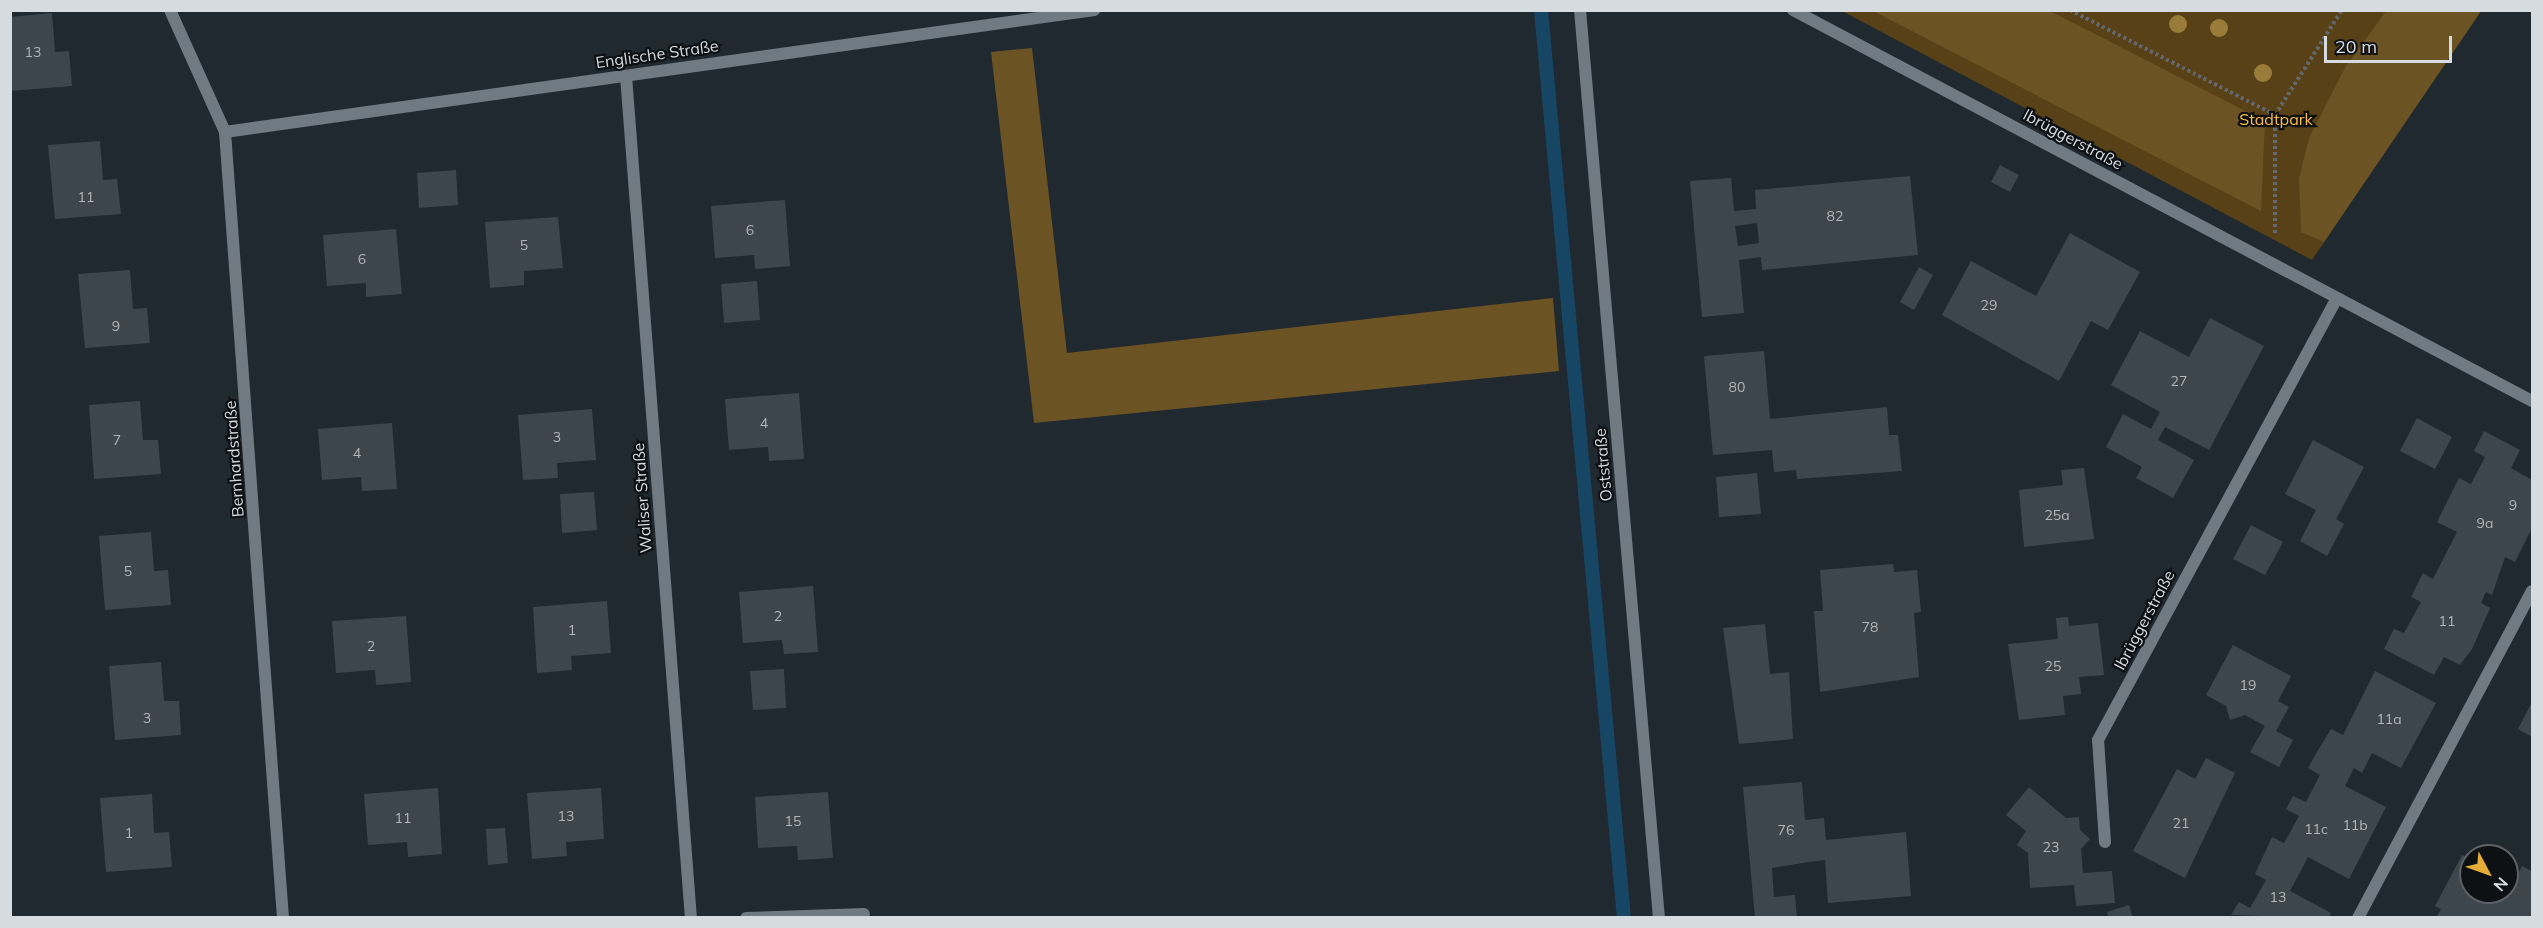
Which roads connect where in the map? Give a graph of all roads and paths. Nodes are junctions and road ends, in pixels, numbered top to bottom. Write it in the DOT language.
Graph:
graph roads {
  1 [pos="170,10"];
  2 [pos="1094,10"];
  3 [pos="1580,10"];
  4 [pos="1793,10"];
  5 [pos="2070,10"];
  6 [pos="2342,10"];
  7 [pos="626,76"];
  8 [pos="2275,115"];
  9 [pos="225,132"];
  10 [pos="2275,232"];
  11 [pos="2337,298"];
  12 [pos="2532,401"];
  13 [pos="2532,591"];
  14 [pos="2105,842"];
  15 [pos="864,914"];
  16 [pos="283,918"];
  17 [pos="691,918"];
  18 [pos="746,918"];
  19 [pos="1659,918"];
  20 [pos="2358,918"];
  1 -- 9 [label="street, Bernhardstraße"];
  2 -- 7 [label="street, Englische Straße"];
  3 -- 19 [label="street, Oststraße"];
  4 -- 11 [label="street, Ibrüggerstraße"];
  5 -- 8 [label="path"];
  6 -- 8 [label="path"];
  7 -- 9 [label="street, Englische Straße"];
  7 -- 17 [label="street, Waliser Straße"];
  8 -- 10 [label="path"];
  9 -- 16 [label="street, Bernhardstraße"];
  11 -- 12 [label="street, Ibrüggerstraße"];
  11 -- 14 [label="street, Ibrüggerstraße"];
  13 -- 20 [label="street"];
  15 -- 18 [label="street"];
}
